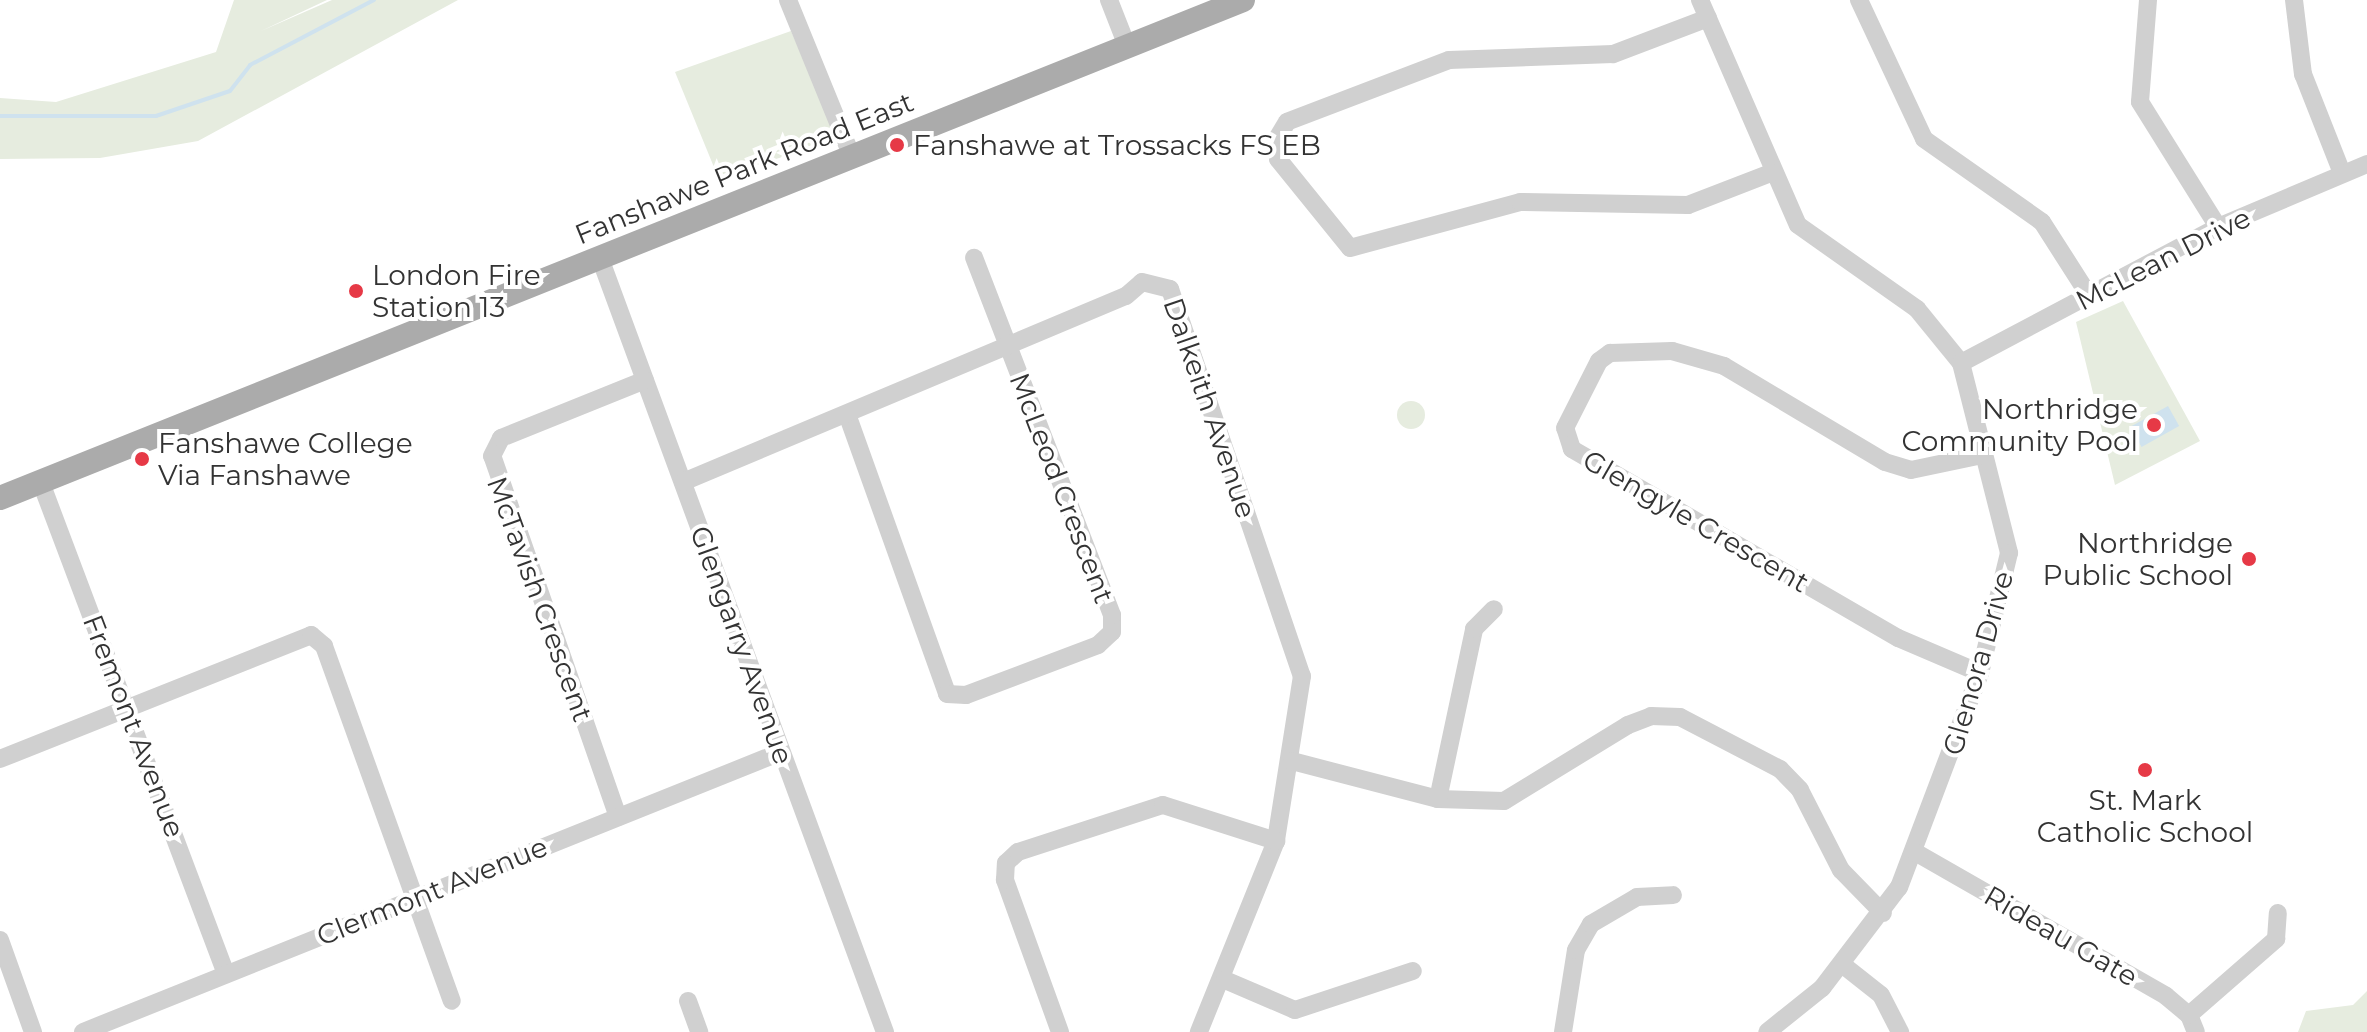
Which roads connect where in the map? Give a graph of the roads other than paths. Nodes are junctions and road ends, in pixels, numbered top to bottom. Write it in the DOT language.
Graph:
graph roads {
  1 [pos="788,0"];
  2 [pos="1109,0"];
  3 [pos="1243,0"];
  4 [pos="1700,0"];
  5 [pos="1859,0"];
  6 [pos="2148,0"];
  7 [pos="2294,0"];
  8 [pos="1708,18"];
  9 [pos="1127,46"];
  10 [pos="852,157"];
  11 [pos="2367,164"];
  12 [pos="1771,173"];
  13 [pos="2342,173"];
  14 [pos="2218,227"];
  15 [pos="600,258"];
  16 [pos="974,258"];
  17 [pos="2090,297"];
  18 [pos="1007,347"];
  19 [pos="1961,363"];
  20 [pos="645,380"];
  21 [pos="847,414"];
  22 [pos="1982,455"];
  23 [pos="40,480"];
  24 [pos="683,482"];
  25 [pos="0,498"];
  26 [pos="1494,609"];
  27 [pos="1980,673"];
  28 [pos="128,704"];
  29 [pos="781,752"];
  30 [pos="0,759"];
  31 [pos="1292,761"];
  32 [pos="1438,799"];
  33 [pos="618,817"];
  34 [pos="1276,841"];
  35 [pos="1915,852"];
  36 [pos="1673,895"];
  37 [pos="414,897"];
  38 [pos="1883,913"];
  39 [pos="2278,913"];
  40 [pos="0,940"];
  41 [pos="1843,965"];
  42 [pos="1413,971"];
  43 [pos="226,974"];
  44 [pos="1225,980"];
  45 [pos="452,1001"];
  46 [pos="688,1001"];
  47 [pos="2192,1024"];
  48 [pos="33,1032"];
  49 [pos="83,1032"];
  50 [pos="699,1032"];
  51 [pos="885,1032"];
  52 [pos="1060,1032"];
  53 [pos="1199,1032"];
  54 [pos="1563,1032"];
  55 [pos="1767,1032"];
  56 [pos="1900,1032"];
  1 -- 10 [label="street"];
  2 -- 9 [label="street"];
  3 -- 9 [label="main road, Fanshawe Park Road East"];
  4 -- 8 [label="street, Glenora Drive"];
  5 -- 17 [label="street"];
  6 -- 14 [label="street"];
  7 -- 13 [label="street"];
  8 -- 12 [label="street, Glenora Drive"];
  8 -- 12 [label="street"];
  9 -- 10 [label="main road, Fanshawe Park Road East"];
  10 -- 15 [label="main road, Fanshawe Park Road East"];
  11 -- 13 [label="street, McLean Drive"];
  12 -- 19 [label="street, Glenora Drive"];
  13 -- 14 [label="street, McLean Drive"];
  14 -- 17 [label="street, McLean Drive"];
  15 -- 20 [label="street, Glengarry Avenue"];
  15 -- 23 [label="main road, Fanshawe Park Road East"];
  16 -- 18 [label="street, McLeod Crescent"];
  17 -- 19 [label="street, McLean Drive"];
  18 -- 21 [label="street, Dalkeith Avenue"];
  18 -- 21 [label="street, McLeod Crescent"];
  18 -- 31 [label="street, Dalkeith Avenue"];
  19 -- 22 [label="street, Glenora Drive"];
  20 -- 24 [label="street, Glengarry Avenue"];
  20 -- 33 [label="street, McTavish Crescent"];
  21 -- 24 [label="street, Dalkeith Avenue"];
  22 -- 27 [label="street, Glenora Drive"];
  22 -- 27 [label="street, Glengyle Crescent"];
  23 -- 25 [label="main road, Fanshawe Park Road East"];
  23 -- 28 [label="street, Fremont Avenue"];
  24 -- 29 [label="street, Glengarry Avenue"];
  26 -- 32 [label="street"];
  27 -- 35 [label="street, Glenora Drive"];
  28 -- 30 [label="street"];
  28 -- 37 [label="street"];
  28 -- 43 [label="street, Fremont Avenue"];
  29 -- 33 [label="street, Clermont Avenue"];
  29 -- 51 [label="street, Glengarry Avenue"];
  31 -- 32 [label="street"];
  31 -- 34 [label="street, Dalkeith Avenue"];
  32 -- 38 [label="street"];
  33 -- 37 [label="street, Clermont Avenue"];
  34 -- 44 [label="street, Dalkeith Avenue"];
  34 -- 52 [label="street"];
  35 -- 38 [label="street, Glenora Drive"];
  35 -- 47 [label="street, Rideau Gate"];
  36 -- 54 [label="street"];
  37 -- 43 [label="street, Clermont Avenue"];
  37 -- 45 [label="street"];
  38 -- 41 [label="street, Glenora Drive"];
  39 -- 47 [label="street"];
  40 -- 48 [label="street"];
  41 -- 55 [label="street, Glenora Drive"];
  41 -- 56 [label="street"];
  42 -- 44 [label="street"];
  43 -- 49 [label="street, Clermont Avenue"];
  44 -- 53 [label="street, Dalkeith Avenue"];
  46 -- 50 [label="street"];
}
